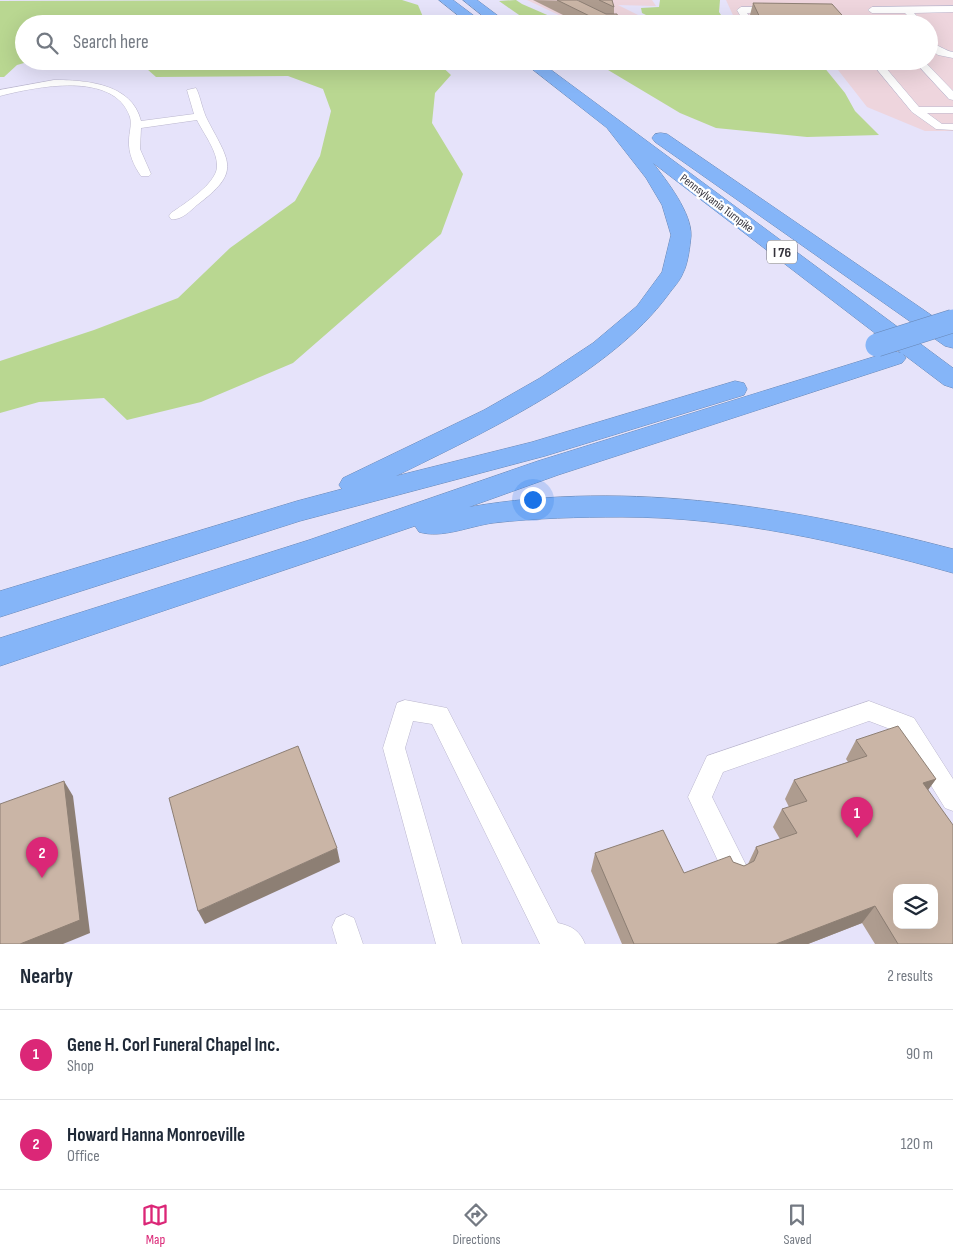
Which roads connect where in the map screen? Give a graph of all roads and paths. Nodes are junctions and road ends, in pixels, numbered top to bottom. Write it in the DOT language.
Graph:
graph roads {
  1 [pos="448,2"];
  2 [pos="472,2"];
  3 [pos="953,9"];
  4 [pos="786,10"];
  5 [pos="872,10"];
  6 [pos="910,11"];
  7 [pos="466,15"];
  8 [pos="490,15"];
  9 [pos="744,15"];
  10 [pos="911,15"];
  11 [pos="938,50"];
  12 [pos="953,55"];
  13 [pos="541,70"];
  14 [pos="567,70"];
  15 [pos="883,70"];
  16 [pos="927,70"];
  17 [pos="192,90"];
  18 [pos="595,90"];
  19 [pos="0,93"];
  20 [pos="953,98"];
  21 [pos="916,110"];
  22 [pos="953,110"];
  23 [pos="200,116"];
  24 [pos="612,123"];
  25 [pos="137,125"];
  26 [pos="953,127"];
  27 [pos="652,131"];
  28 [pos="145,174"];
  29 [pos="175,216"];
  30 [pos="953,322"];
  31 [pos="953,340"];
  32 [pos="886,351"];
  33 [pos="953,380"];
  34 [pos="298,511"];
  35 [pos="320,548"];
  36 [pos="953,561"];
  37 [pos="0,604"];
  38 [pos="0,652"];
  39 [pos="953,800"];
  40 [pos="735,869"];
  41 [pos="448,944"];
  42 [pos="572,944"];
  1 -- 7 [label="highway"];
  2 -- 8 [label="highway"];
  3 -- 6 [label="lane"];
  4 -- 9 [label="lane"];
  5 -- 6 [label="lane"];
  6 -- 10 [label="lane"];
  11 -- 12 [label="lane"];
  13 -- 24 [label="highway, Pennsylvania Turnpike / I 76"];
  14 -- 18 [label="highway"];
  15 -- 21 [label="lane"];
  16 -- 20 [label="lane"];
  17 -- 23 [label="lane"];
  19 -- 25 [label="lane"];
  21 -- 22 [label="lane"];
  21 -- 26 [label="lane"];
  23 -- 25 [label="lane"];
  23 -- 29 [label="lane"];
  24 -- 33 [label="highway, Pennsylvania Turnpike / I 76"];
  24 -- 34 [label="highway"];
  25 -- 28 [label="lane"];
  27 -- 31 [label="highway, Pennsylvania Turnpike / I 76"];
  30 -- 32 [label="highway, bridge"];
  31 -- 32 [label="highway"];
  32 -- 34 [label="highway"];
  32 -- 35 [label="highway"];
  34 -- 37 [label="highway"];
  35 -- 36 [label="highway"];
  35 -- 38 [label="highway"];
  39 -- 40 [label="lane"];
  41 -- 42 [label="lane"];
}
